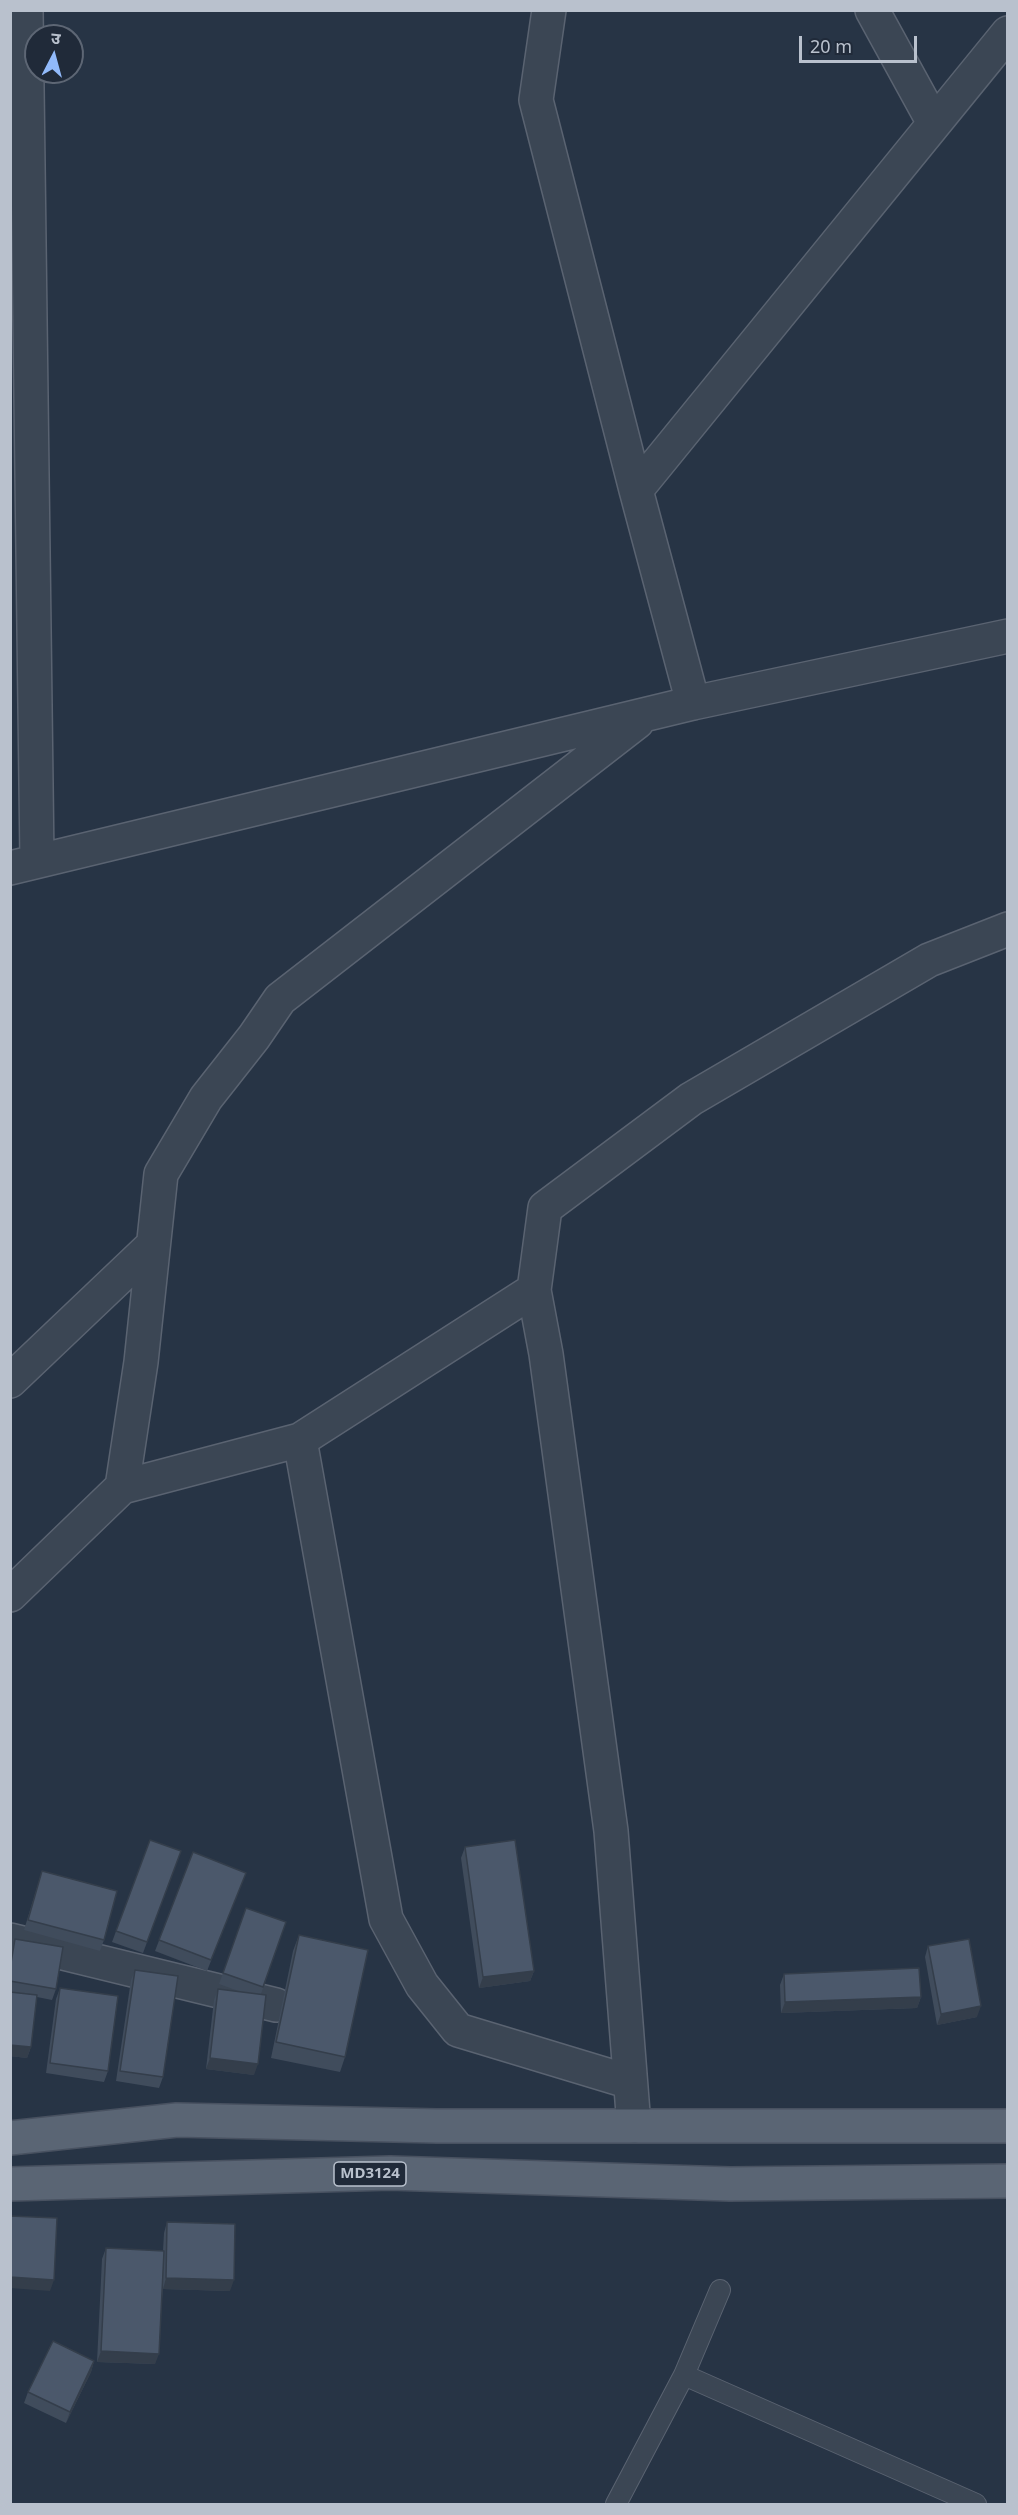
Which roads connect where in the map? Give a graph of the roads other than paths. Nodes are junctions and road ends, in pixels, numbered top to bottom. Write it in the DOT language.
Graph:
graph roads {
  1 [pos="26,10"];
  2 [pos="549,10"];
  3 [pos="872,10"];
  4 [pos="1008,33"];
  5 [pos="934,123"];
  6 [pos="636,490"];
  7 [pos="1008,636"];
  8 [pos="693,703"];
  9 [pos="647,714"];
  10 [pos="24,865"];
  11 [pos="1008,929"];
  12 [pos="152,1246"];
  13 [pos="534,1290"];
  14 [pos="10,1380"];
  15 [pos="300,1440"];
  16 [pos="122,1487"];
  17 [pos="10,1595"];
  18 [pos="10,1940"];
  19 [pos="276,2005"];
  20 [pos="630,2082"];
  21 [pos="634,2126"];
  22 [pos="1008,2126"];
  23 [pos="10,2138"];
  24 [pos="1008,2181"];
  25 [pos="10,2184"];
  26 [pos="720,2290"];
  27 [pos="684,2375"];
  28 [pos="616,2505"];
  29 [pos="976,2505"];
  1 -- 10 [label="street"];
  2 -- 6 [label="street"];
  3 -- 5 [label="street"];
  4 -- 5 [label="street"];
  5 -- 6 [label="street"];
  6 -- 8 [label="street"];
  7 -- 8 [label="street"];
  8 -- 9 [label="street"];
  9 -- 10 [label="street"];
  9 -- 12 [label="street"];
  11 -- 13 [label="street"];
  12 -- 14 [label="street"];
  12 -- 16 [label="street"];
  13 -- 15 [label="street"];
  13 -- 20 [label="street"];
  15 -- 16 [label="street"];
  15 -- 20 [label="street"];
  16 -- 17 [label="street"];
  18 -- 19 [label="street"];
  20 -- 21 [label="street"];
  21 -- 22 [label="main road"];
  21 -- 23 [label="main road"];
  24 -- 25 [label="main road, MD3124"];
  26 -- 27 [label="lane"];
  27 -- 28 [label="lane"];
  27 -- 29 [label="lane"];
}
